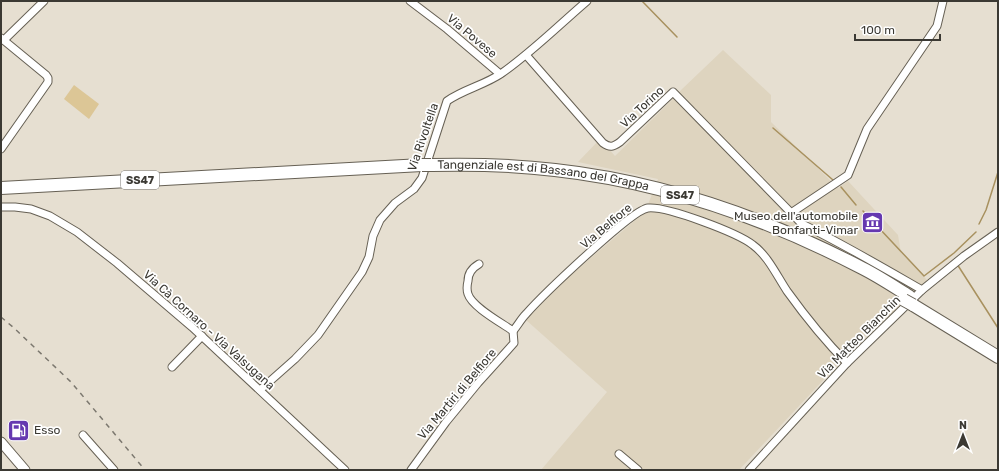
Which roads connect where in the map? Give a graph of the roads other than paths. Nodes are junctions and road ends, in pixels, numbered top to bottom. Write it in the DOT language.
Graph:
graph roads {
  1 [pos="44,1"];
  2 [pos="410,1"];
  3 [pos="587,1"];
  4 [pos="943,1"];
  5 [pos="2,39"];
  6 [pos="526,55"];
  7 [pos="500,74"];
  8 [pos="1,149"];
  9 [pos="223,179"];
  10 [pos="1,188"];
  11 [pos="1,194"];
  12 [pos="1,207"];
  13 [pos="791,213"];
  14 [pos="998,232"];
  15 [pos="479,264"];
  16 [pos="913,298"];
  17 [pos="514,331"];
  18 [pos="202,336"];
  19 [pos="998,351"];
  20 [pos="998,357"];
  21 [pos="847,363"];
  22 [pos="172,367"];
  23 [pos="260,390"];
  24 [pos="83,435"];
  25 [pos="1,442"];
  26 [pos="619,454"];
  27 [pos="25,470"];
  28 [pos="114,470"];
  29 [pos="345,470"];
  30 [pos="411,470"];
  31 [pos="638,470"];
  32 [pos="748,470"];
  1 -- 5 [label="street"];
  2 -- 7 [label="street, Via Povese"];
  3 -- 6 [label="street, Via Rivoltella"];
  4 -- 13 [label="street"];
  5 -- 8 [label="street"];
  6 -- 7 [label="street, Via Rivoltella"];
  6 -- 13 [label="street, Via Torino"];
  7 -- 23 [label="street, Via Rivoltella"];
  9 -- 10 [label="highway, Tangenziale est di Bassano del Grappa / SS47"];
  9 -- 11 [label="highway, Tangenziale est di Bassano del Grappa / SS47"];
  9 -- 16 [label="highway, Tangenziale est di Bassano del Grappa / SS47"];
  12 -- 18 [label="street, Via Cà Cornaro - Via Valsugana"];
  13 -- 16 [label="street, Via Torino"];
  14 -- 16 [label="street, Via Matteo Bianchin"];
  15 -- 17 [label="street"];
  16 -- 19 [label="highway, Tangenziale est di Bassano del Grappa / SS47"];
  16 -- 20 [label="highway, Tangenziale est di Bassano del Grappa / SS47"];
  16 -- 21 [label="street, Via Matteo Bianchin"];
  17 -- 21 [label="street, Via Belfiore"];
  17 -- 30 [label="street, Via Martiri di Belfiore"];
  18 -- 22 [label="street"];
  18 -- 23 [label="street, Via Cà Cornaro - Via Valsugana"];
  21 -- 32 [label="street, Via Matteo Bianchin"];
  23 -- 29 [label="street, Via Cà Cornaro - Via Valsugana"];
  24 -- 28 [label="street"];
  25 -- 27 [label="main road"];
  26 -- 31 [label="street"];
}
